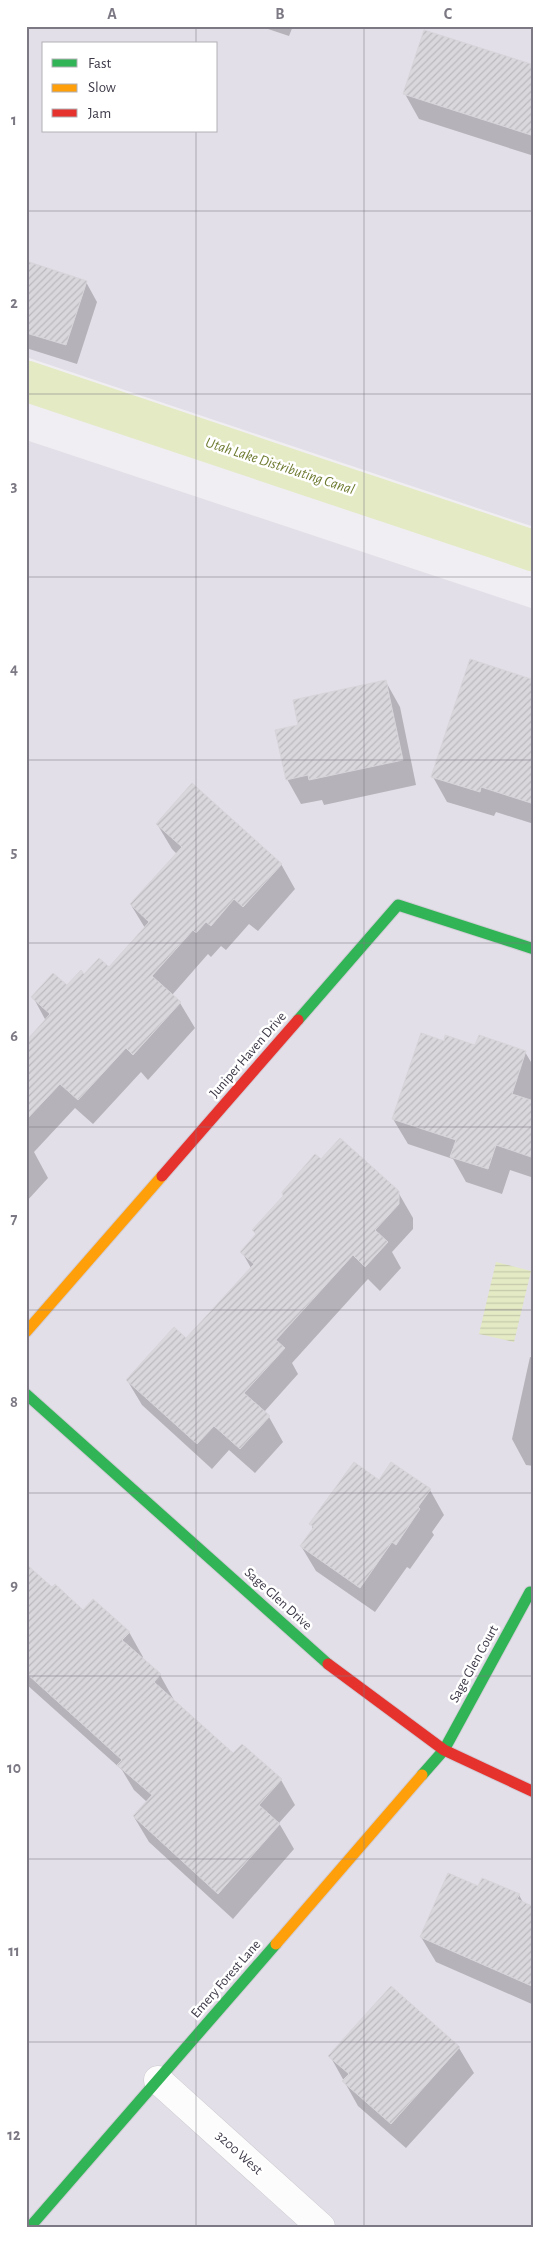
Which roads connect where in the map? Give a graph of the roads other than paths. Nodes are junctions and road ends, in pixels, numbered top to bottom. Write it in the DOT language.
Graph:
graph roads {
  1 [pos="534,949"];
  2 [pos="26,1332"];
  3 [pos="26,1394"];
  4 [pos="530,1592"];
  5 [pos="444,1750"];
  6 [pos="534,1792"];
  7 [pos="158,2080"];
  8 [pos="30,2227"];
  9 [pos="320,2227"];
  1 -- 2 [label="street, Juniper Haven Drive"];
  3 -- 5 [label="street, Sage Glen Drive"];
  4 -- 5 [label="street, Sage Glen Court"];
  5 -- 6 [label="street, Sage Glen Drive"];
  5 -- 7 [label="street, Emery Forest Lane"];
  7 -- 8 [label="street, Emery Forest Lane"];
  7 -- 9 [label="street, 3200 West"];
}
